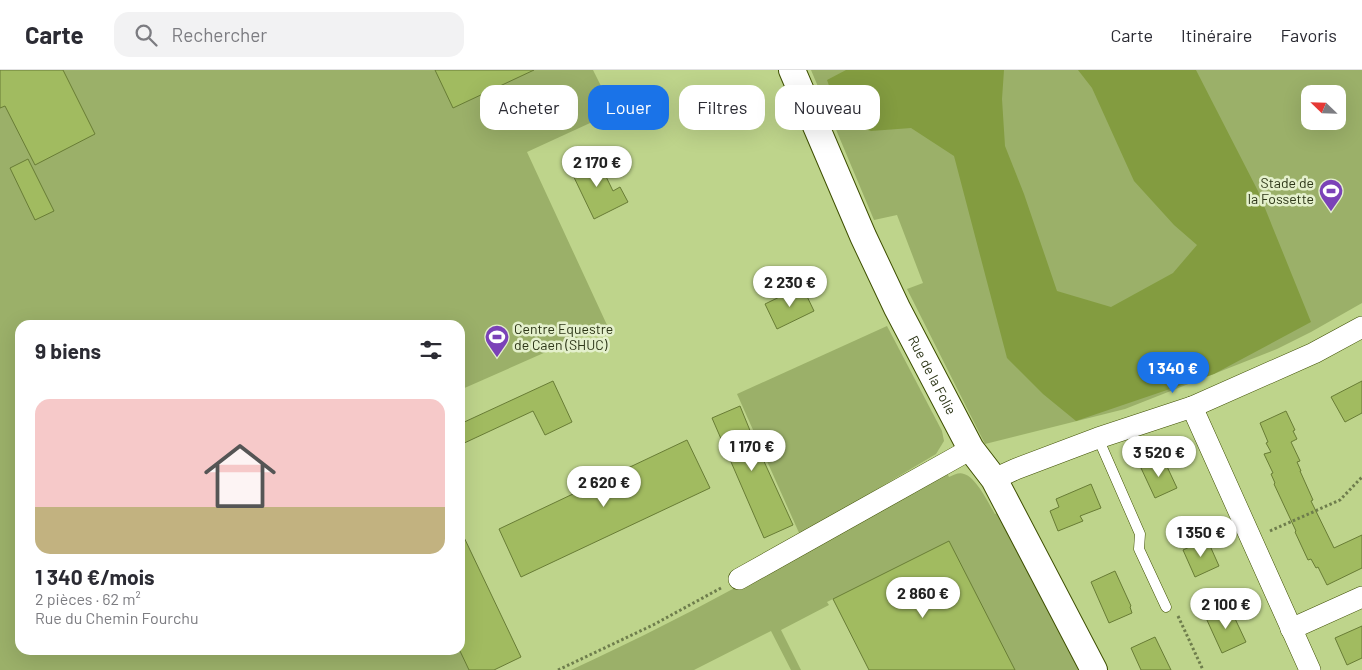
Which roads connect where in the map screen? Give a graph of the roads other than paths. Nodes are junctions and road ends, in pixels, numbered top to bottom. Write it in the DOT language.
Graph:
graph roads {
  1 [pos="792,70"];
  2 [pos="1362,327"];
  3 [pos="1192,407"];
  4 [pos="1098,438"];
  5 [pos="971,449"];
  6 [pos="994,479"];
  7 [pos="739,579"];
  8 [pos="1362,598"];
  9 [pos="1166,607"];
  10 [pos="1291,629"];
  11 [pos="1094,670"];
  12 [pos="1310,670"];
  1 -- 5 [label="street, Rue de la Folie"];
  2 -- 3 [label="street"];
  3 -- 4 [label="street"];
  3 -- 10 [label="street"];
  4 -- 6 [label="street"];
  4 -- 9 [label="lane"];
  5 -- 6 [label="street, Rue de la Folie"];
  5 -- 7 [label="street"];
  6 -- 11 [label="street, Rue de la Folie"];
  8 -- 10 [label="street"];
  10 -- 12 [label="street"];
}
